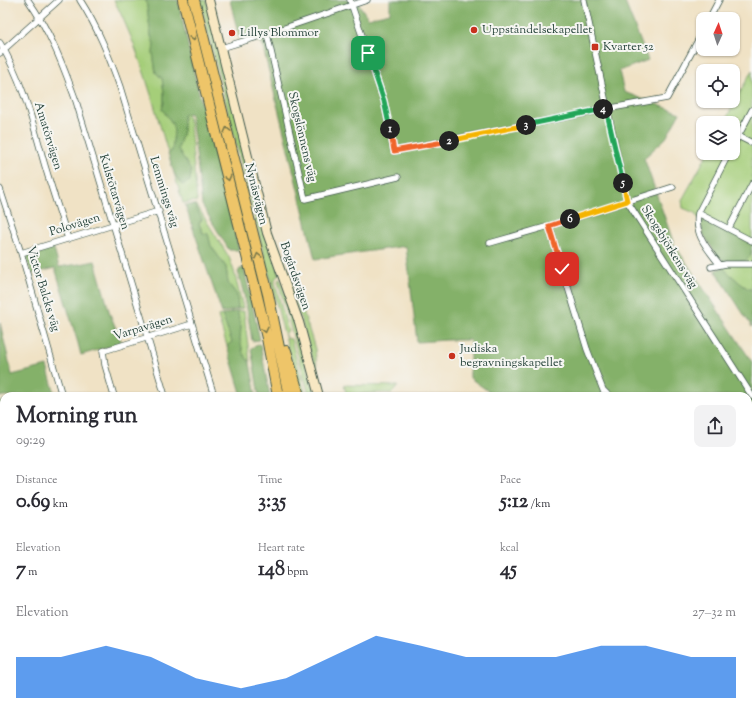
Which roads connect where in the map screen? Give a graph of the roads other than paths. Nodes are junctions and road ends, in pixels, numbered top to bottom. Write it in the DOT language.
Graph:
graph roads {
  1 [pos="28,0"];
  2 [pos="59,0"];
  3 [pos="80,0"];
  4 [pos="183,0"];
  5 [pos="194,0"];
  6 [pos="209,0"];
  7 [pos="367,0"];
  8 [pos="584,0"];
  9 [pos="719,0"];
  10 [pos="350,3"];
  11 [pos="713,12"];
  12 [pos="40,17"];
  13 [pos="267,34"];
  14 [pos="0,43"];
  15 [pos="696,44"];
  16 [pos="221,48"];
  17 [pos="2,52"];
  18 [pos="606,109"];
  19 [pos="752,110"];
  20 [pos="740,132"];
  21 [pos="740,137"];
  22 [pos="752,143"];
  23 [pos="725,160"];
  24 [pos="398,177"];
  25 [pos="752,184"];
  26 [pos="673,187"];
  27 [pos="0,189"];
  28 [pos="627,201"];
  29 [pos="159,211"];
  30 [pos="698,213"];
  31 [pos="113,226"];
  32 [pos="549,226"];
  33 [pos="729,228"];
  34 [pos="68,239"];
  35 [pos="752,241"];
  36 [pos="490,243"];
  37 [pos="21,253"];
  38 [pos="751,263"];
  39 [pos="720,265"];
  40 [pos="711,267"];
  41 [pos="268,294"];
  42 [pos="192,324"];
  43 [pos="148,338"];
  44 [pos="61,392"];
  45 [pos="113,392"];
  46 [pos="164,392"];
  47 [pos="213,392"];
  48 [pos="277,392"];
  49 [pos="288,392"];
  50 [pos="297,392"];
  51 [pos="318,392"];
  52 [pos="604,392"];
  53 [pos="749,392"];
  1 -- 12 [label="street, Kulstötarvägen"];
  2 -- 12 [label="street"];
  3 -- 29 [label="street, Lemmings väg"];
  4 -- 48 [label="highway, Nynäsvägen, one-way"];
  41 -- 5 [label="highway, Nynäsvägen, one-way"];
  6 -- 16 [label="street, Bogårdsvägen"];
  7 -- 10 [label="street"];
  8 -- 18 [label="street, Skogsbjörkens väg"];
  9 -- 11 [label="street"];
  10 -- 13 [label="street"];
  10 -- 18 [label="street"];
  12 -- 17 [label="street"];
  12 -- 31 [label="street, Kulstötarvägen"];
  13 -- 16 [label="street"];
  13 -- 24 [label="street, Skogslönnens väg"];
  14 -- 17 [label="street, Amatörvägen"];
  15 -- 18 [label="street"];
  16 -- 51 [label="street, Bogårdsvägen"];
  17 -- 34 [label="street, Amatörvägen"];
  18 -- 28 [label="street, Skogsbjörkens väg"];
  19 -- 20 [label="street"];
  21 -- 22 [label="street"];
  23 -- 30 [label="street"];
  25 -- 33 [label="street"];
  26 -- 28 [label="street"];
  27 -- 37 [label="street, Victor Balcks väg"];
  28 -- 32 [label="street"];
  28 -- 53 [label="street, Skogsbjörkens väg"];
  29 -- 31 [label="street, Polovägen"];
  29 -- 42 [label="street, Lemmings väg"];
  30 -- 33 [label="street"];
  30 -- 39 [label="street"];
  31 -- 34 [label="street, Polovägen"];
  31 -- 43 [label="street, Kulstötarvägen"];
  32 -- 36 [label="street"];
  32 -- 52 [label="street"];
  33 -- 35 [label="street"];
  34 -- 37 [label="street, Polovägen"];
  37 -- 44 [label="street, Victor Balcks väg"];
  38 -- 39 [label="street"];
  39 -- 40 [label="street"];
  41 -- 49 [label="highway, Nynäsvägen"];
  41 -- 50 [label="highway"];
  42 -- 43 [label="street, Varpavägen"];
  42 -- 47 [label="street, Lemmings väg"];
  43 -- 45 [label="street, Varpavägen"];
  43 -- 46 [label="street, Kulstötarvägen"];
}
